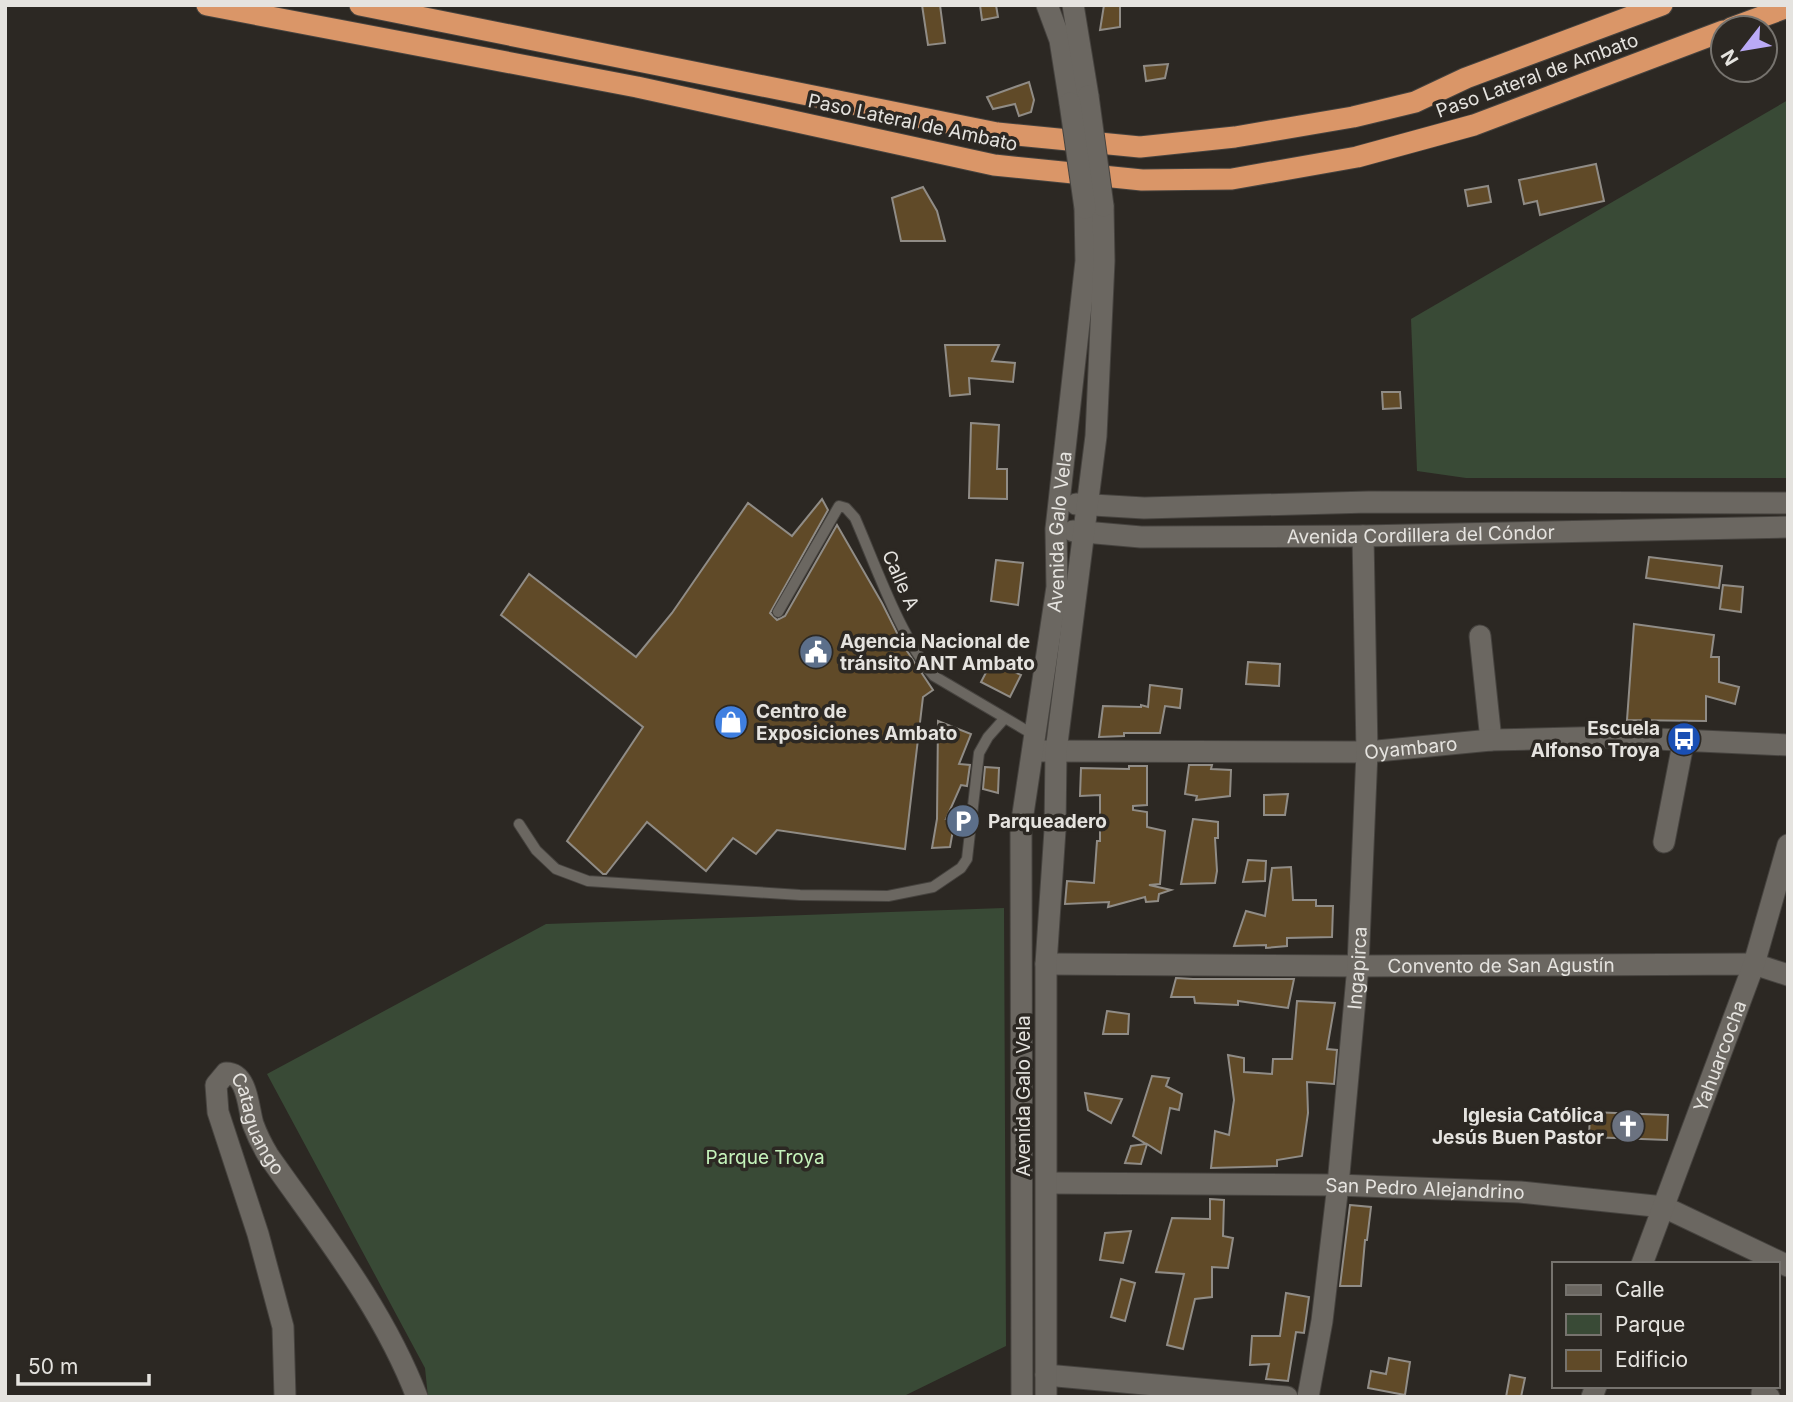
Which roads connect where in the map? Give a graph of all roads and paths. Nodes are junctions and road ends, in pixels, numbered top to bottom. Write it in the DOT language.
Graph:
graph roads {
  1 [pos="206,5"];
  2 [pos="360,5"];
  3 [pos="1047,5"];
  4 [pos="1073,5"];
  5 [pos="1662,5"];
  6 [pos="1788,6"];
  7 [pos="1767,14"];
  8 [pos="1709,36"];
  9 [pos="1079,99"];
  10 [pos="1093,207"];
  11 [pos="1060,503"];
  12 [pos="1788,503"];
  13 [pos="1088,505"];
  14 [pos="1788,527"];
  15 [pos="1056,529"];
  16 [pos="1085,532"];
  17 [pos="1363,536"];
  18 [pos="778,612"];
  19 [pos="1480,636"];
  20 [pos="1004,719"];
  21 [pos="1684,739"];
  22 [pos="1491,740"];
  23 [pos="1034,743"];
  24 [pos="1788,745"];
  25 [pos="1056,751"];
  26 [pos="1367,752"];
  27 [pos="519,824"];
  28 [pos="1664,842"];
  29 [pos="1788,845"];
  30 [pos="1046,964"];
  31 [pos="1754,964"];
  32 [pos="1358,966"];
  33 [pos="1788,975"];
  34 [pos="1047,1183"];
  35 [pos="1338,1185"];
  36 [pos="1664,1207"];
  37 [pos="1643,1262"];
  38 [pos="1788,1266"];
  39 [pos="1046,1375"];
  40 [pos="285,1397"];
  41 [pos="417,1397"];
  42 [pos="1023,1397"];
  43 [pos="1046,1397"];
  44 [pos="1287,1397"];
  45 [pos="1308,1397"];
  1 -- 8 [label="highway, Paso Lateral de Ambato"];
  2 -- 5 [label="highway, Paso Lateral de Ambato"];
  3 -- 9 [label="street, Avenida Galo Vela"];
  4 -- 9 [label="street, Avenida Galo Vela"];
  6 -- 7 [label="highway"];
  9 -- 10 [label="street, Avenida Galo Vela, bridge"];
  10 -- 11 [label="street, Avenida Galo Vela"];
  10 -- 13 [label="street, Avenida Galo Vela"];
  11 -- 13 [label="street, Avenida Cordillera del Cóndor"];
  11 -- 15 [label="street, Avenida Galo Vela"];
  12 -- 13 [label="street, Avenida Cordillera del Cóndor"];
  13 -- 16 [label="street, Avenida Galo Vela"];
  14 -- 17 [label="street, Avenida Cordillera del Cóndor"];
  15 -- 16 [label="street, Avenida Cordillera del Cóndor"];
  15 -- 23 [label="street, Avenida Galo Vela"];
  16 -- 17 [label="street, Avenida Cordillera del Cóndor"];
  16 -- 25 [label="street, Avenida Galo Vela"];
  17 -- 26 [label="street, Ingapirca"];
  18 -- 20 [label="lane, Calle A"];
  19 -- 22 [label="street"];
  20 -- 23 [label="lane, Calle A"];
  20 -- 27 [label="lane"];
  21 -- 22 [label="street, Oyambaro"];
  21 -- 24 [label="street, Oyambaro"];
  21 -- 28 [label="street"];
  22 -- 26 [label="street, Oyambaro"];
  23 -- 25 [label="street, Oyambaro"];
  23 -- 42 [label="street, Avenida Galo Vela"];
  25 -- 26 [label="street, Oyambaro"];
  25 -- 30 [label="street, Avenida Galo Vela"];
  26 -- 32 [label="street, Ingapirca"];
  29 -- 31 [label="street, Yahuarcocha"];
  30 -- 32 [label="street, Convento de San Agustín"];
  30 -- 34 [label="street, Avenida Galo Vela"];
  31 -- 32 [label="street, Convento de San Agustín"];
  31 -- 33 [label="street, Convento de San Agustín"];
  31 -- 36 [label="street, Yahuarcocha"];
  32 -- 35 [label="street, Ingapirca"];
  34 -- 35 [label="street, San Pedro Alejandrino"];
  34 -- 39 [label="street, Avenida Galo Vela"];
  35 -- 36 [label="street, San Pedro Alejandrino"];
  35 -- 45 [label="street, Ingapirca"];
  36 -- 37 [label="street, Yahuarcocha"];
  36 -- 38 [label="street, San Pedro Alejandrino"];
  39 -- 43 [label="street, Avenida Galo Vela"];
  39 -- 44 [label="street"];
  40 -- 41 [label="street, Cataguango"];
}
